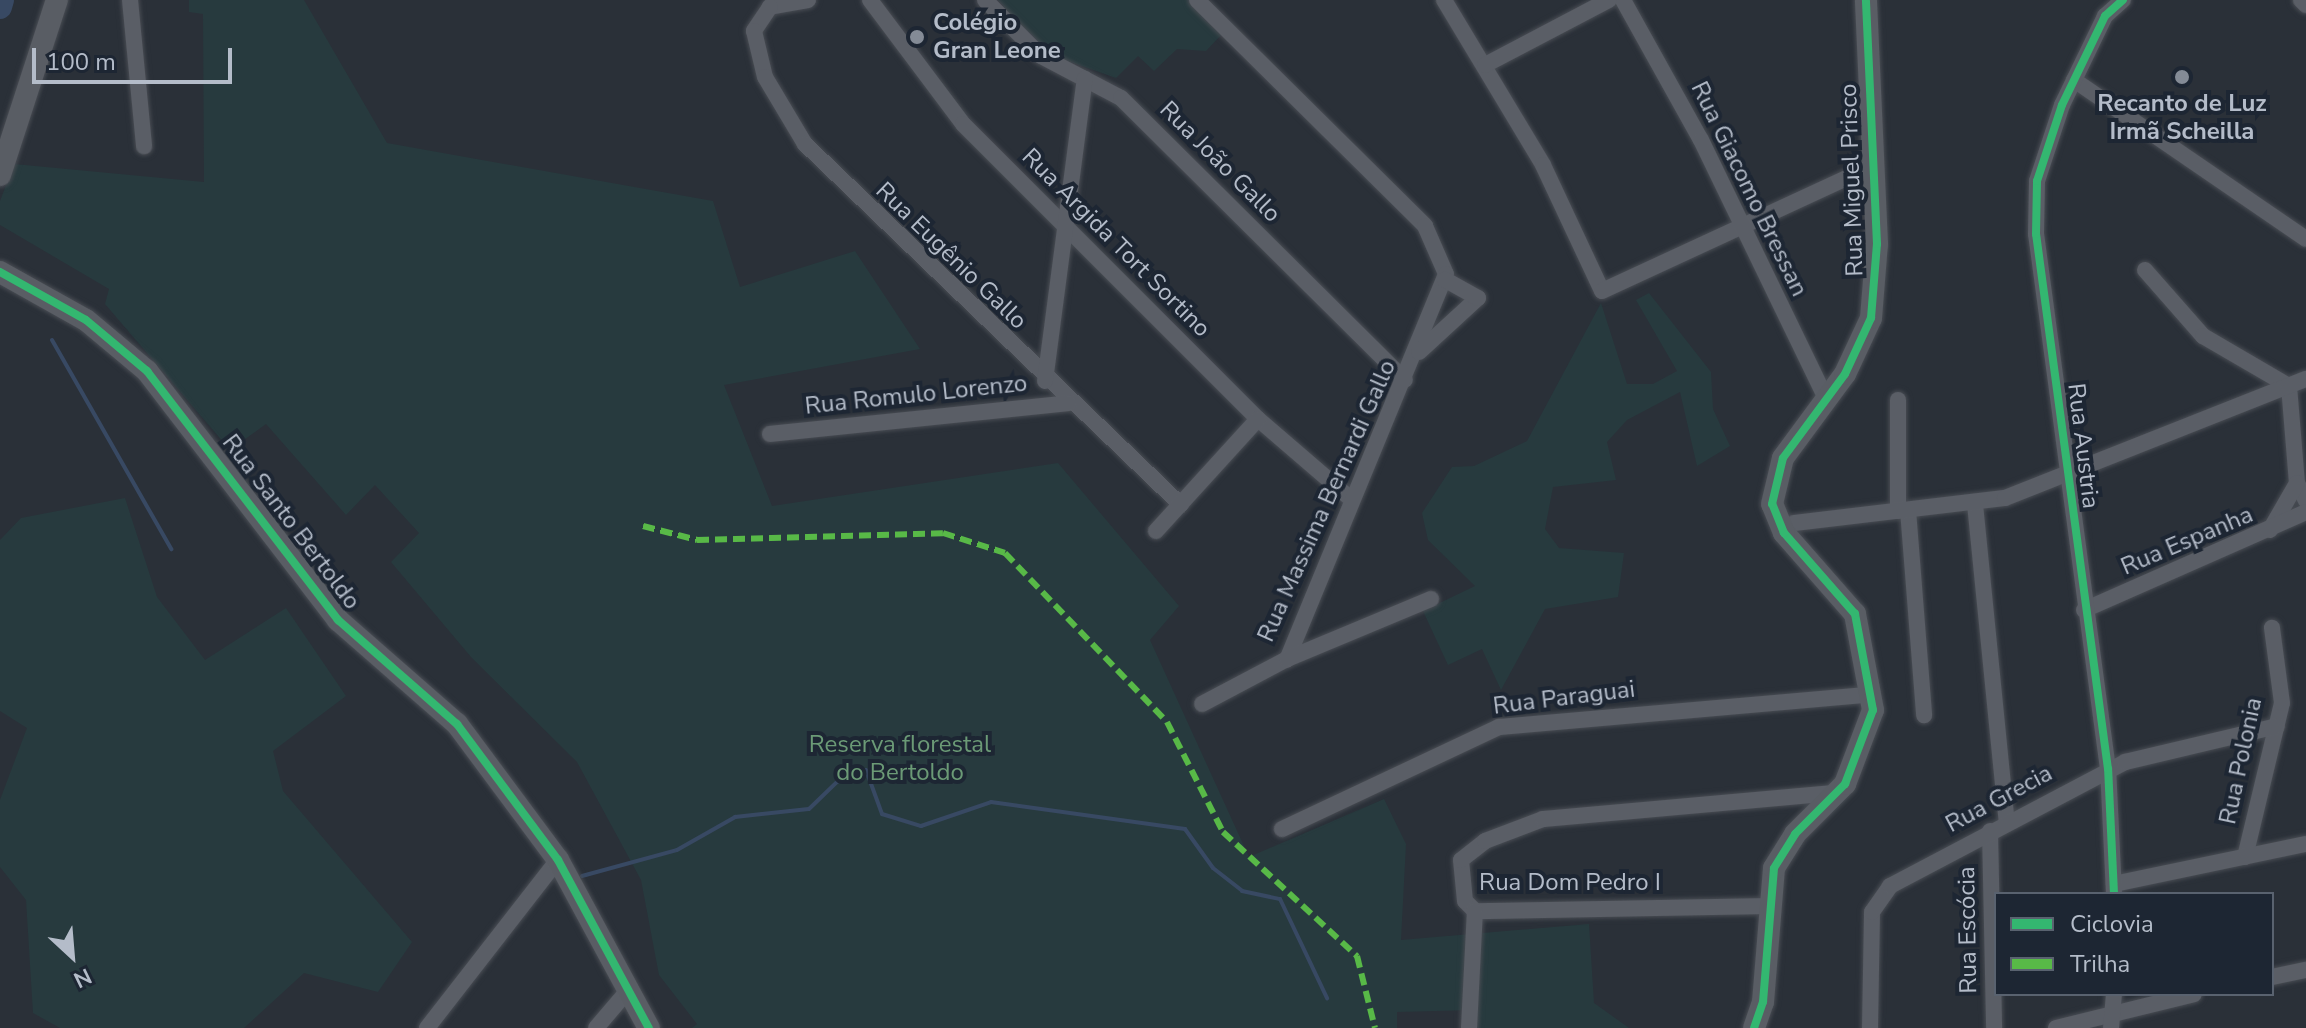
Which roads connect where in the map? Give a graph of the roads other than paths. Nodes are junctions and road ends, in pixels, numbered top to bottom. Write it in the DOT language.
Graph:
graph roads {
  1 [pos="57,0"];
  2 [pos="130,0"];
  3 [pos="808,0"];
  4 [pos="870,0"];
  5 [pos="985,0"];
  6 [pos="1197,0"];
  7 [pos="1444,0"];
  8 [pos="1609,0"];
  9 [pos="1623,0"];
  10 [pos="1866,0"];
  11 [pos="2123,0"];
  12 [pos="2301,0"];
  13 [pos="2306,5"];
  14 [pos="2104,8"];
  15 [pos="1485,65"];
  16 [pos="1085,79"];
  17 [pos="2074,80"];
  18 [pos="144,146"];
  19 [pos="1872,166"];
  20 [pos="0,175"];
  21 [pos="1741,227"];
  22 [pos="1069,229"];
  23 [pos="2306,239"];
  24 [pos="2145,270"];
  25 [pos="0,272"];
  26 [pos="1446,277"];
  27 [pos="1418,353"];
  28 [pos="2306,379"];
  29 [pos="1405,380"];
  30 [pos="1045,381"];
  31 [pos="2289,386"];
  32 [pos="1898,400"];
  33 [pos="1827,401"];
  34 [pos="1068,403"];
  35 [pos="1258,419"];
  36 [pos="770,434"];
  37 [pos="1801,439"];
  38 [pos="2066,476"];
  39 [pos="2297,483"];
  40 [pos="1351,499"];
  41 [pos="2306,501"];
  42 [pos="1975,504"];
  43 [pos="1181,505"];
  44 [pos="1903,510"];
  45 [pos="2306,512"];
  46 [pos="1794,523"];
  47 [pos="1156,531"];
  48 [pos="2269,533"];
  49 [pos="1815,560"];
  50 [pos="1431,599"];
  51 [pos="2084,610"];
  52 [pos="2272,628"];
  53 [pos="1287,659"];
  54 [pos="1873,694"];
  55 [pos="1202,704"];
  56 [pos="1924,715"];
  57 [pos="2277,726"];
  58 [pos="2108,769"];
  59 [pos="1837,793"];
  60 [pos="1786,796"];
  61 [pos="1810,820"];
  62 [pos="2007,822"];
  63 [pos="1282,829"];
  64 [pos="1990,831"];
  65 [pos="2306,844"];
  66 [pos="2245,857"];
  67 [pos="558,860"];
  68 [pos="2114,889"];
  69 [pos="1770,906"];
  70 [pos="1475,911"];
  71 [pos="2306,970"];
  72 [pos="2274,977"];
  73 [pos="625,994"];
  74 [pos="2184,996"];
  75 [pos="2113,1011"];
  76 [pos="427,1028"];
  77 [pos="596,1028"];
  78 [pos="649,1028"];
  79 [pos="1469,1028"];
  80 [pos="1754,1028"];
  81 [pos="1870,1028"];
  82 [pos="1994,1028"];
  83 [pos="2056,1028"];
  1 -- 20 [label="street"];
  2 -- 18 [label="street"];
  3 -- 30 [label="street, Rua Eugênio Gallo"];
  4 -- 22 [label="street, Rua Argida Tort Sortino"];
  5 -- 16 [label="street, Rua João Gallo"];
  6 -- 26 [label="street"];
  7 -- 15 [label="street"];
  8 -- 15 [label="street"];
  9 -- 21 [label="street, Rua Giacomo Bressan"];
  10 -- 19 [label="street, Rua Miguel Prisco"];
  11 -- 14 [label="street, Rua Austria"];
  12 -- 13 [label="street"];
  14 -- 17 [label="street, Rua Austria"];
  15 -- 21 [label="street"];
  16 -- 22 [label="street"];
  16 -- 29 [label="street, Rua João Gallo"];
  17 -- 23 [label="street"];
  17 -- 38 [label="street, Rua Austria"];
  19 -- 21 [label="street"];
  19 -- 33 [label="street, Rua Miguel Prisco"];
  21 -- 33 [label="street, Rua Giacomo Bressan"];
  22 -- 30 [label="street"];
  22 -- 35 [label="street, Rua Argida Tort Sortino"];
  24 -- 31 [label="street"];
  25 -- 67 [label="street, Rua Santo Bertoldo"];
  26 -- 27 [label="street, Rua Massima Bernardi Gallo"];
  26 -- 27 [label="street"];
  27 -- 29 [label="street, Rua Massima Bernardi Gallo"];
  28 -- 31 [label="street"];
  29 -- 40 [label="street, Rua Massima Bernardi Gallo"];
  30 -- 34 [label="street, Rua Eugênio Gallo"];
  31 -- 38 [label="street"];
  31 -- 39 [label="street"];
  32 -- 44 [label="street"];
  33 -- 37 [label="street, Rua Miguel Prisco"];
  34 -- 36 [label="street, Rua Romulo Lorenzo"];
  34 -- 43 [label="street, Rua Eugênio Gallo"];
  35 -- 40 [label="street, Rua Argida Tort Sortino"];
  35 -- 43 [label="street"];
  37 -- 46 [label="street, Rua Miguel Prisco"];
  37 -- 49 [label="street, Rua Miguel Prisco"];
  38 -- 42 [label="street"];
  38 -- 51 [label="street, Rua Austria"];
  39 -- 41 [label="street"];
  39 -- 48 [label="street"];
  40 -- 53 [label="street, Rua Massima Bernardi Gallo"];
  42 -- 44 [label="street"];
  42 -- 62 [label="street"];
  43 -- 47 [label="street"];
  44 -- 46 [label="street"];
  44 -- 56 [label="street"];
  45 -- 48 [label="street, Rua Espanha"];
  46 -- 49 [label="street, Rua Miguel Prisco"];
  48 -- 51 [label="street, Rua Espanha"];
  49 -- 54 [label="street, Rua Miguel Prisco"];
  50 -- 53 [label="street"];
  51 -- 58 [label="street, Rua Austria"];
  52 -- 57 [label="street, Rua Polonia"];
  53 -- 55 [label="street, Rua Massima Bernardi Gallo"];
  54 -- 59 [label="street, Rua Miguel Prisco"];
  54 -- 63 [label="street, Rua Paraguai"];
  57 -- 58 [label="street, Rua Grecia"];
  57 -- 66 [label="street, Rua Polonia"];
  58 -- 62 [label="street, Rua Grecia"];
  58 -- 68 [label="street, Rua Austria"];
  59 -- 60 [label="street, Rua Dom Pedro I"];
  59 -- 61 [label="street, Rua Miguel Prisco"];
  60 -- 61 [label="street"];
  60 -- 70 [label="street, Rua Dom Pedro I"];
  61 -- 69 [label="street, Rua Miguel Prisco"];
  62 -- 64 [label="street, Rua Grecia"];
  64 -- 81 [label="street, Rua Grecia"];
  64 -- 82 [label="street, Rua Escócia"];
  65 -- 66 [label="street"];
  66 -- 68 [label="street"];
  67 -- 73 [label="street, Rua Santo Bertoldo"];
  67 -- 76 [label="street"];
  69 -- 70 [label="street, Rua Dom Pedro I"];
  69 -- 80 [label="street, Rua Miguel Prisco"];
  70 -- 79 [label="street"];
  71 -- 72 [label="street"];
  73 -- 77 [label="street"];
  73 -- 78 [label="street, Rua Santo Bertoldo"];
  74 -- 75 [label="street"];
  75 -- 83 [label="street"];
}
